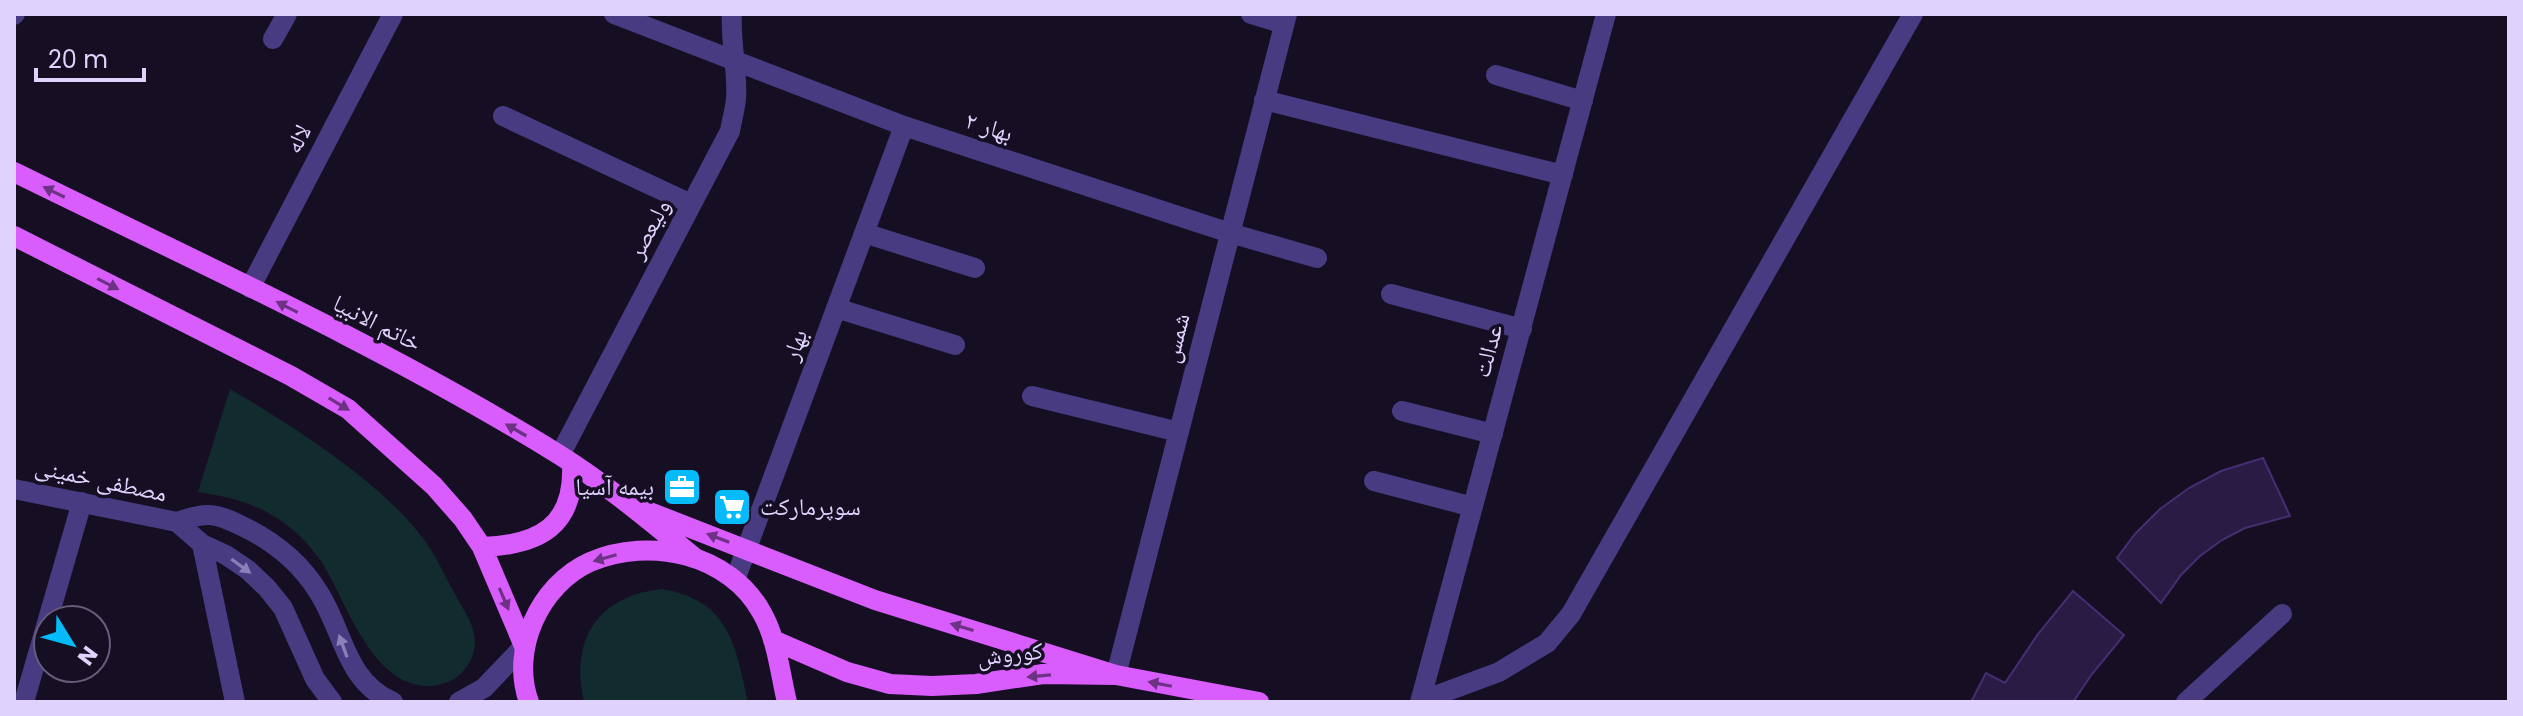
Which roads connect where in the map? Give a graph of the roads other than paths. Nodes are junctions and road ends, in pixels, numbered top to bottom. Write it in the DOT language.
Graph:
graph roads {
  1 [pos="287,14"];
  2 [pos="393,14"];
  3 [pos="614,14"];
  4 [pos="732,14"];
  5 [pos="1251,14"];
  6 [pos="1606,14"];
  7 [pos="1913,14"];
  8 [pos="1285,19"];
  9 [pos="273,39"];
  10 [pos="735,61"];
  11 [pos="1496,75"];
  12 [pos="1264,100"];
  13 [pos="1583,101"];
  14 [pos="503,116"];
  15 [pos="904,126"];
  16 [pos="14,172"];
  17 [pos="1563,175"];
  18 [pos="691,204"];
  19 [pos="864,233"];
  20 [pos="1230,233"];
  21 [pos="14,236"];
  22 [pos="1317,258"];
  23 [pos="975,268"];
  24 [pos="250,288"];
  25 [pos="1391,294"];
  26 [pos="836,308"];
  27 [pos="1522,329"];
  28 [pos="955,345"];
  29 [pos="1032,396"];
  30 [pos="1402,411"];
  31 [pos="1179,432"];
  32 [pos="1493,434"];
  33 [pos="566,460"];
  34 [pos="1374,481"];
  35 [pos="14,489"];
  36 [pos="82,502"];
  37 [pos="628,504"];
  38 [pos="1473,507"];
  39 [pos="177,522"];
  40 [pos="202,544"];
  41 [pos="482,547"];
  42 [pos="747,550"];
  43 [pos="694,557"];
  44 [pos="735,580"];
  45 [pos="2282,614"];
  46 [pos="773,640"];
  47 [pos="524,646"];
  48 [pos="1116,675"];
  49 [pos="1421,701"];
  50 [pos="24,702"];
  51 [pos="235,702"];
  52 [pos="332,702"];
  53 [pos="393,702"];
  54 [pos="459,702"];
  55 [pos="529,702"];
  56 [pos="787,702"];
  57 [pos="1259,702"];
  58 [pos="2186,702"];
  1 -- 9 [label="street"];
  2 -- 24 [label="street, لاله"];
  3 -- 10 [label="street, بهار ۲"];
  4 -- 10 [label="street, ولیعصر"];
  5 -- 8 [label="street"];
  6 -- 13 [label="street, عدالت"];
  7 -- 49 [label="street"];
  8 -- 12 [label="street, شمس"];
  10 -- 15 [label="street, بهار ۲"];
  10 -- 18 [label="street, ولیعصر"];
  11 -- 13 [label="street"];
  12 -- 17 [label="street"];
  12 -- 20 [label="street, شمس"];
  13 -- 17 [label="street, عدالت"];
  14 -- 18 [label="street"];
  15 -- 19 [label="street, بهار"];
  15 -- 20 [label="street, بهار ۲"];
  24 -- 16 [label="main road, خاتم الانبیا, one-way"];
  17 -- 27 [label="street, عدالت"];
  18 -- 33 [label="street, ولیعصر"];
  19 -- 23 [label="street"];
  19 -- 26 [label="street, بهار"];
  20 -- 22 [label="street, بهار ۲"];
  20 -- 31 [label="street, شمس"];
  21 -- 41 [label="main road, one-way"];
  33 -- 24 [label="main road, خاتم الانبیا, one-way"];
  25 -- 27 [label="street"];
  26 -- 28 [label="street"];
  26 -- 42 [label="street, بهار"];
  27 -- 32 [label="street, عدالت"];
  29 -- 31 [label="street"];
  30 -- 32 [label="street"];
  31 -- 48 [label="street, شمس"];
  32 -- 38 [label="street, عدالت"];
  33 -- 37 [label="main road, خاتم الانبیا"];
  33 -- 41 [label="main road"];
  34 -- 38 [label="street"];
  35 -- 36 [label="street, مصطفی خمینی"];
  36 -- 39 [label="street, مصطفی خمینی"];
  36 -- 50 [label="street"];
  42 -- 37 [label="main road, one-way"];
  37 -- 43 [label="main road, خاتم الانبیا"];
  38 -- 49 [label="street, عدالت"];
  39 -- 40 [label="street, مصطفی خمینی"];
  53 -- 39 [label="street, مصطفی خمینی, one-way"];
  40 -- 51 [label="street"];
  40 -- 52 [label="street, مصطفی خمینی, one-way"];
  41 -- 47 [label="main road, one-way"];
  42 -- 44 [label="street, بهار"];
  48 -- 42 [label="main road, one-way"];
  43 -- 44 [label="main road"];
  43 -- 47 [label="main road, one-way"];
  44 -- 46 [label="main road"];
  45 -- 58 [label="street"];
  48 -- 46 [label="main road, کوروش, one-way"];
  46 -- 56 [label="main road"];
  47 -- 54 [label="street"];
  47 -- 55 [label="main road"];
  57 -- 48 [label="main road, کوروش, one-way"];
}
